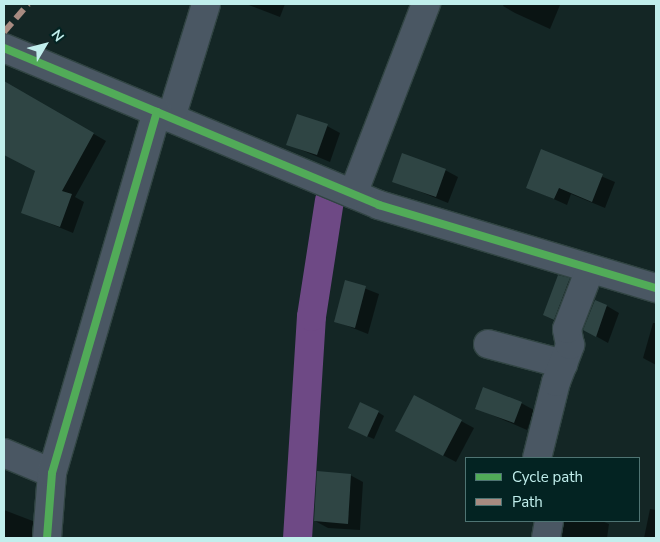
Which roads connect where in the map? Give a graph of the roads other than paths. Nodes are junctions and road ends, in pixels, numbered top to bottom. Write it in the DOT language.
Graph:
graph roads {
  1 [pos="206,4"];
  2 [pos="426,4"];
  3 [pos="4,48"];
  4 [pos="164,115"];
  5 [pos="353,194"];
  6 [pos="590,269"];
  7 [pos="656,288"];
  8 [pos="488,344"];
  9 [pos="563,364"];
  10 [pos="4,453"];
  11 [pos="537,457"];
  12 [pos="52,473"];
  13 [pos="549,522"];
  14 [pos="47,538"];
  15 [pos="546,538"];
  1 -- 4 [label="street"];
  2 -- 5 [label="street"];
  3 -- 4 [label="street"];
  4 -- 5 [label="street"];
  4 -- 12 [label="street"];
  5 -- 6 [label="street"];
  6 -- 7 [label="street"];
  6 -- 9 [label="street"];
  8 -- 9 [label="street"];
  9 -- 11 [label="street"];
  10 -- 12 [label="street"];
  12 -- 14 [label="street"];
  13 -- 15 [label="street"];
}
